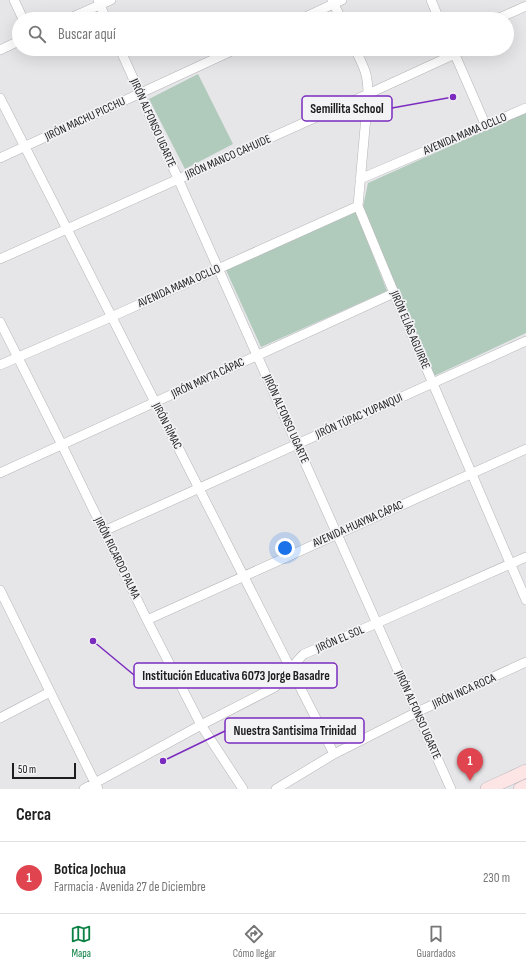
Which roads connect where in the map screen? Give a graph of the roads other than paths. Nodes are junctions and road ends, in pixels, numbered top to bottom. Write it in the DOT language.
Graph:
graph roads {
  1 [pos="14,0"];
  2 [pos="112,0"];
  3 [pos="431,0"];
  4 [pos="336,1"];
  5 [pos="99,3"];
  6 [pos="526,6"];
  7 [pos="20,12"];
  8 [pos="82,12"];
  9 [pos="315,12"];
  10 [pos="339,12"];
  11 [pos="436,12"];
  12 [pos="513,12"];
  13 [pos="12,44"];
  14 [pos="0,50"];
  15 [pos="123,56"];
  16 [pos="221,56"];
  17 [pos="358,56"];
  18 [pos="446,56"];
  19 [pos="456,56"];
  20 [pos="140,94"];
  21 [pos="368,94"];
  22 [pos="0,98"];
  23 [pos="526,108"];
  24 [pos="486,126"];
  25 [pos="25,147"];
  26 [pos="0,158"];
  27 [pos="178,179"];
  28 [pos="360,179"];
  29 [pos="358,206"];
  30 [pos="67,229"];
  31 [pos="0,259"];
  32 [pos="218,269"];
  33 [pos="394,293"];
  34 [pos="111,317"];
  35 [pos="0,322"];
  36 [pos="526,341"];
  37 [pos="257,356"];
  38 [pos="17,357"];
  39 [pos="0,365"];
  40 [pos="432,383"];
  41 [pos="155,403"];
  42 [pos="297,444"];
  43 [pos="62,445"];
  44 [pos="526,449"];
  45 [pos="0,473"];
  46 [pos="472,473"];
  47 [pos="198,488"];
  48 [pos="104,531"];
  49 [pos="337,534"];
  50 [pos="526,557"];
  51 [pos="510,564"];
  52 [pos="243,576"];
  53 [pos="1,593"];
  54 [pos="526,600"];
  55 [pos="147,620"];
  56 [pos="377,623"];
  57 [pos="526,662"];
  58 [pos="291,670"];
  59 [pos="50,692"];
  60 [pos="417,712"];
  61 [pos="0,718"];
  62 [pos="201,725"];
  63 [pos="334,754"];
  64 [pos="526,771"];
  65 [pos="96,786"];
  66 [pos="526,786"];
  67 [pos="84,789"];
  68 [pos="243,789"];
  69 [pos="276,789"];
  70 [pos="451,789"];
  71 [pos="487,789"];
  72 [pos="520,789"];
  1 -- 7 [label="street"];
  2 -- 5 [label="street"];
  3 -- 11 [label="street"];
  4 -- 9 [label="street"];
  4 -- 10 [label="street"];
  5 -- 8 [label="street"];
  6 -- 12 [label="street"];
  13 -- 14 [label="street"];
  15 -- 20 [label="street, JIRÓN ALFONSO UGARTE"];
  16 -- 20 [label="street, JIRÓN MACHU PICCHU"];
  17 -- 21 [label="street, JIRÓN ELÍAS AGUIRRE"];
  18 -- 21 [label="street, JIRÓN MANCO CAHUIDE"];
  19 -- 24 [label="street"];
  20 -- 25 [label="street, JIRÓN MACHU PICCHU"];
  20 -- 27 [label="street, JIRÓN ALFONSO UGARTE"];
  21 -- 27 [label="street, JIRÓN MANCO CAHUIDE"];
  21 -- 28 [label="street, JIRÓN ELÍAS AGUIRRE"];
  22 -- 25 [label="street, JIRÓN RÍMAC"];
  23 -- 24 [label="street, AVENIDA MAMA OCLLO"];
  24 -- 28 [label="street, AVENIDA MAMA OCLLO"];
  25 -- 26 [label="street, JIRÓN MACHU PICCHU"];
  25 -- 30 [label="street, JIRÓN RÍMAC"];
  27 -- 30 [label="street, JIRÓN MANCO CAHUIDE"];
  27 -- 32 [label="street, JIRÓN ALFONSO UGARTE"];
  28 -- 29 [label="street, JIRÓN ELÍAS AGUIRRE"];
  29 -- 32 [label="street, AVENIDA MAMA OCLLO"];
  29 -- 33 [label="street, JIRÓN ELÍAS AGUIRRE"];
  30 -- 31 [label="street, JIRÓN MANCO CAHUIDE"];
  30 -- 34 [label="street, JIRÓN RÍMAC"];
  32 -- 34 [label="street, AVENIDA MAMA OCLLO"];
  32 -- 37 [label="street, JIRÓN ALFONSO UGARTE"];
  33 -- 37 [label="street, JIRÓN MAYTA CÁPAC"];
  33 -- 40 [label="street, JIRÓN ELÍAS AGUIRRE"];
  34 -- 38 [label="street, AVENIDA MAMA OCLLO"];
  34 -- 41 [label="street, JIRÓN RÍMAC"];
  35 -- 38 [label="street, JIRÓN RICARDO PALMA"];
  36 -- 40 [label="street, JIRÓN TÚPAC YUPANQUI"];
  37 -- 41 [label="street, JIRÓN MAYTA CÁPAC"];
  37 -- 42 [label="street, JIRÓN ALFONSO UGARTE"];
  38 -- 39 [label="street, AVENIDA MAMA OCLLO"];
  38 -- 43 [label="street, JIRÓN RICARDO PALMA"];
  40 -- 42 [label="street, JIRÓN TÚPAC YUPANQUI"];
  40 -- 46 [label="street, JIRÓN ELÍAS AGUIRRE"];
  41 -- 43 [label="street, JIRÓN MAYTA CÁPAC"];
  41 -- 47 [label="street, JIRÓN RÍMAC"];
  42 -- 47 [label="street, JIRÓN TÚPAC YUPANQUI"];
  42 -- 49 [label="street, JIRÓN ALFONSO UGARTE"];
  43 -- 45 [label="street, JIRÓN MAYTA CÁPAC"];
  43 -- 48 [label="street, JIRÓN RICARDO PALMA"];
  44 -- 46 [label="street, AVENIDA HUAYNA CÁPAC"];
  46 -- 49 [label="street, AVENIDA HUAYNA CÁPAC"];
  46 -- 51 [label="street, JIRÓN ELÍAS AGUIRRE"];
  47 -- 48 [label="street, JIRÓN TÚPAC YUPANQUI"];
  47 -- 52 [label="street, JIRÓN RÍMAC"];
  48 -- 55 [label="street, JIRÓN RICARDO PALMA"];
  49 -- 52 [label="street, AVENIDA HUAYNA CÁPAC"];
  49 -- 56 [label="street, JIRÓN ALFONSO UGARTE"];
  50 -- 51 [label="street, JIRÓN EL SOL"];
  51 -- 54 [label="street, JIRÓN ELÍAS AGUIRRE"];
  51 -- 56 [label="street, JIRÓN EL SOL"];
  52 -- 55 [label="street, AVENIDA HUAYNA CÁPAC"];
  52 -- 58 [label="street, JIRÓN RÍMAC"];
  53 -- 59 [label="street"];
  55 -- 62 [label="street, JIRÓN RICARDO PALMA"];
  56 -- 58 [label="street, JIRÓN EL SOL"];
  56 -- 60 [label="street, JIRÓN ALFONSO UGARTE"];
  57 -- 60 [label="street, JIRÓN INCA ROCA"];
  58 -- 62 [label="street, JIRÓN EL SOL"];
  58 -- 63 [label="street, JIRÓN RÍMAC"];
  59 -- 61 [label="street"];
  59 -- 65 [label="street"];
  60 -- 63 [label="street, JIRÓN INCA ROCA"];
  60 -- 70 [label="street, JIRÓN ALFONSO UGARTE"];
  62 -- 65 [label="street, JIRÓN EL SOL"];
  62 -- 68 [label="street, JIRÓN RICARDO PALMA"];
  63 -- 69 [label="street, JIRÓN INCA ROCA"];
  64 -- 71 [label="street"];
  65 -- 67 [label="street, JIRÓN EL SOL"];
  66 -- 72 [label="street"];
}
